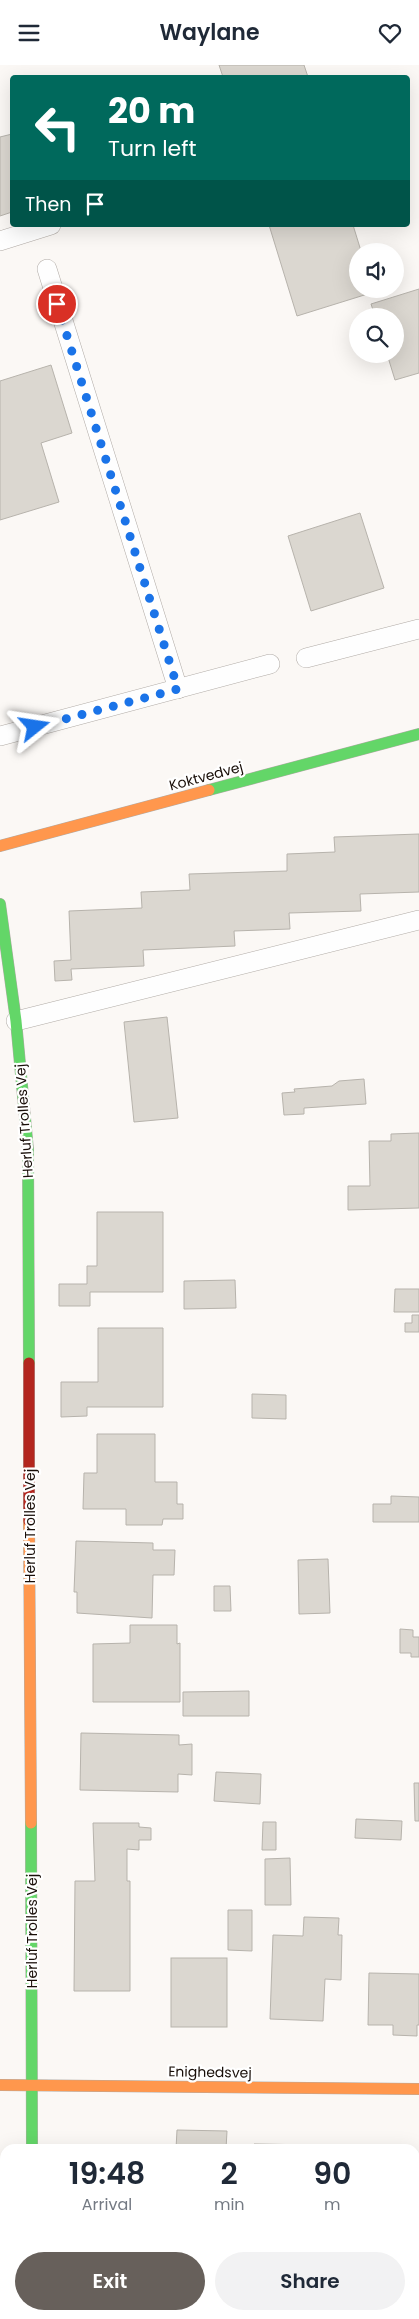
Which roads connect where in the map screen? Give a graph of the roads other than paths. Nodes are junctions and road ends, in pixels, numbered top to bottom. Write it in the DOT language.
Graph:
graph roads {
  1 [pos="45,227"];
  2 [pos="0,241"];
  3 [pos="46,269"];
  4 [pos="419,629"];
  5 [pos="306,658"];
  6 [pos="270,664"];
  7 [pos="178,689"];
  8 [pos="419,734"];
  9 [pos="0,736"];
  10 [pos="0,846"];
  11 [pos="0,905"];
  12 [pos="419,920"];
  13 [pos="16,1021"];
  14 [pos="0,2085"];
  15 [pos="32,2085"];
  16 [pos="419,2089"];
  17 [pos="32,2144"];
  1 -- 2 [label="lane"];
  3 -- 7 [label="lane"];
  4 -- 5 [label="lane"];
  6 -- 7 [label="lane"];
  7 -- 9 [label="lane"];
  8 -- 10 [label="street, Koktvedvej"];
  11 -- 13 [label="street, Herluf Trolles Vej"];
  12 -- 13 [label="lane"];
  13 -- 15 [label="street, Herluf Trolles Vej"];
  14 -- 15 [label="street, Enighedsvej"];
  15 -- 16 [label="street, Enighedsvej"];
  15 -- 17 [label="street, Herluf Trolles Vej"];
}
